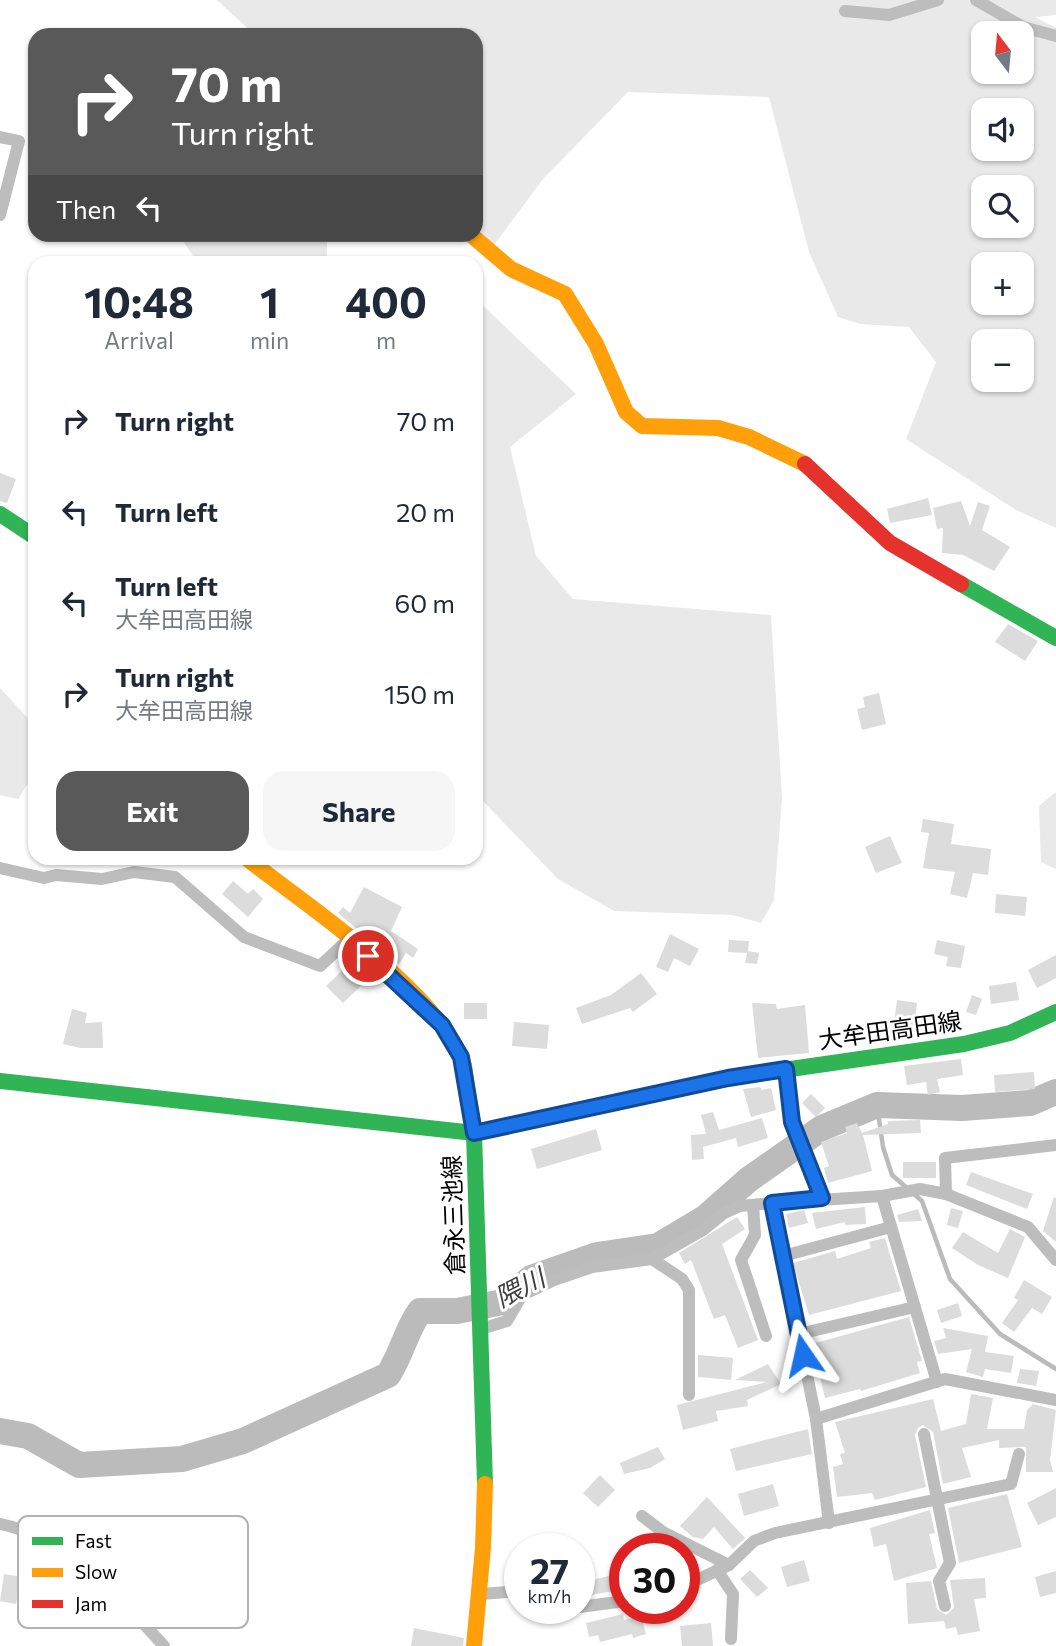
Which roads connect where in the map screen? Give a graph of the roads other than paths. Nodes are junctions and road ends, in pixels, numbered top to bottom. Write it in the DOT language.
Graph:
graph roads {
  1 [pos="938,0"];
  2 [pos="976,0"];
  3 [pos="845,11"];
  4 [pos="1056,36"];
  5 [pos="0,137"];
  6 [pos="0,215"];
  7 [pos="479,242"];
  8 [pos="0,514"];
  9 [pos="28,532"];
  10 [pos="1056,638"];
  11 [pos="255,865"];
  12 [pos="0,868"];
  13 [pos="348,940"];
  14 [pos="1056,1012"];
  15 [pos="786,1069"];
  16 [pos="0,1081"];
  17 [pos="474,1133"];
  18 [pos="1056,1145"];
  19 [pos="946,1194"];
  20 [pos="882,1196"];
  21 [pos="822,1198"];
  22 [pos="772,1203"];
  23 [pos="753,1205"];
  24 [pos="891,1227"];
  25 [pos="783,1256"];
  26 [pos="652,1259"];
  27 [pos="1056,1260"];
  28 [pos="915,1307"];
  29 [pos="481,1329"];
  30 [pos="799,1334"];
  31 [pos="766,1336"];
  32 [pos="936,1382"];
  33 [pos="689,1395"];
  34 [pos="1056,1400"];
  35 [pos="816,1419"];
  36 [pos="925,1434"];
  37 [pos="1019,1454"];
  38 [pos="938,1500"];
  39 [pos="642,1516"];
  40 [pos="0,1524"];
  41 [pos="829,1524"];
  42 [pos="18,1531"];
  43 [pos="723,1568"];
  44 [pos="700,1579"];
  45 [pos="504,1592"];
  46 [pos="481,1594"];
  47 [pos="945,1606"];
  48 [pos="148,1628"];
  49 [pos="731,1639"];
  50 [pos="164,1646"];
  51 [pos="474,1646"];
  1 -- 3 [label="street"];
  2 -- 4 [label="street"];
  5 -- 6 [label="street"];
  7 -- 10 [label="main road"];
  8 -- 9 [label="main road"];
  11 -- 13 [label="main road"];
  12 -- 13 [label="street"];
  13 -- 17 [label="main road"];
  14 -- 15 [label="main road, 大牟田高田線"];
  15 -- 17 [label="main road, 大牟田高田線"];
  15 -- 21 [label="street"];
  16 -- 17 [label="main road, 倉永三池線"];
  17 -- 29 [label="main road, 倉永三池線"];
  18 -- 19 [label="street"];
  19 -- 20 [label="street"];
  19 -- 27 [label="street"];
  20 -- 21 [label="street"];
  20 -- 24 [label="street"];
  21 -- 22 [label="street"];
  22 -- 23 [label="street"];
  22 -- 25 [label="street"];
  23 -- 26 [label="street"];
  23 -- 31 [label="street"];
  24 -- 25 [label="street"];
  24 -- 28 [label="street"];
  25 -- 30 [label="street"];
  26 -- 29 [label="street"];
  26 -- 33 [label="street"];
  28 -- 30 [label="street"];
  28 -- 32 [label="street"];
  29 -- 46 [label="main road, 倉永三池線"];
  30 -- 35 [label="street"];
  32 -- 34 [label="street"];
  32 -- 35 [label="street"];
  35 -- 41 [label="street"];
  36 -- 38 [label="street"];
  37 -- 38 [label="street"];
  38 -- 41 [label="street"];
  38 -- 47 [label="street"];
  39 -- 43 [label="street"];
  40 -- 42 [label="street"];
  41 -- 43 [label="street"];
  43 -- 44 [label="street"];
  43 -- 49 [label="street"];
  45 -- 46 [label="street"];
  46 -- 51 [label="main road, 倉永三池線"];
  48 -- 50 [label="street"];
}
